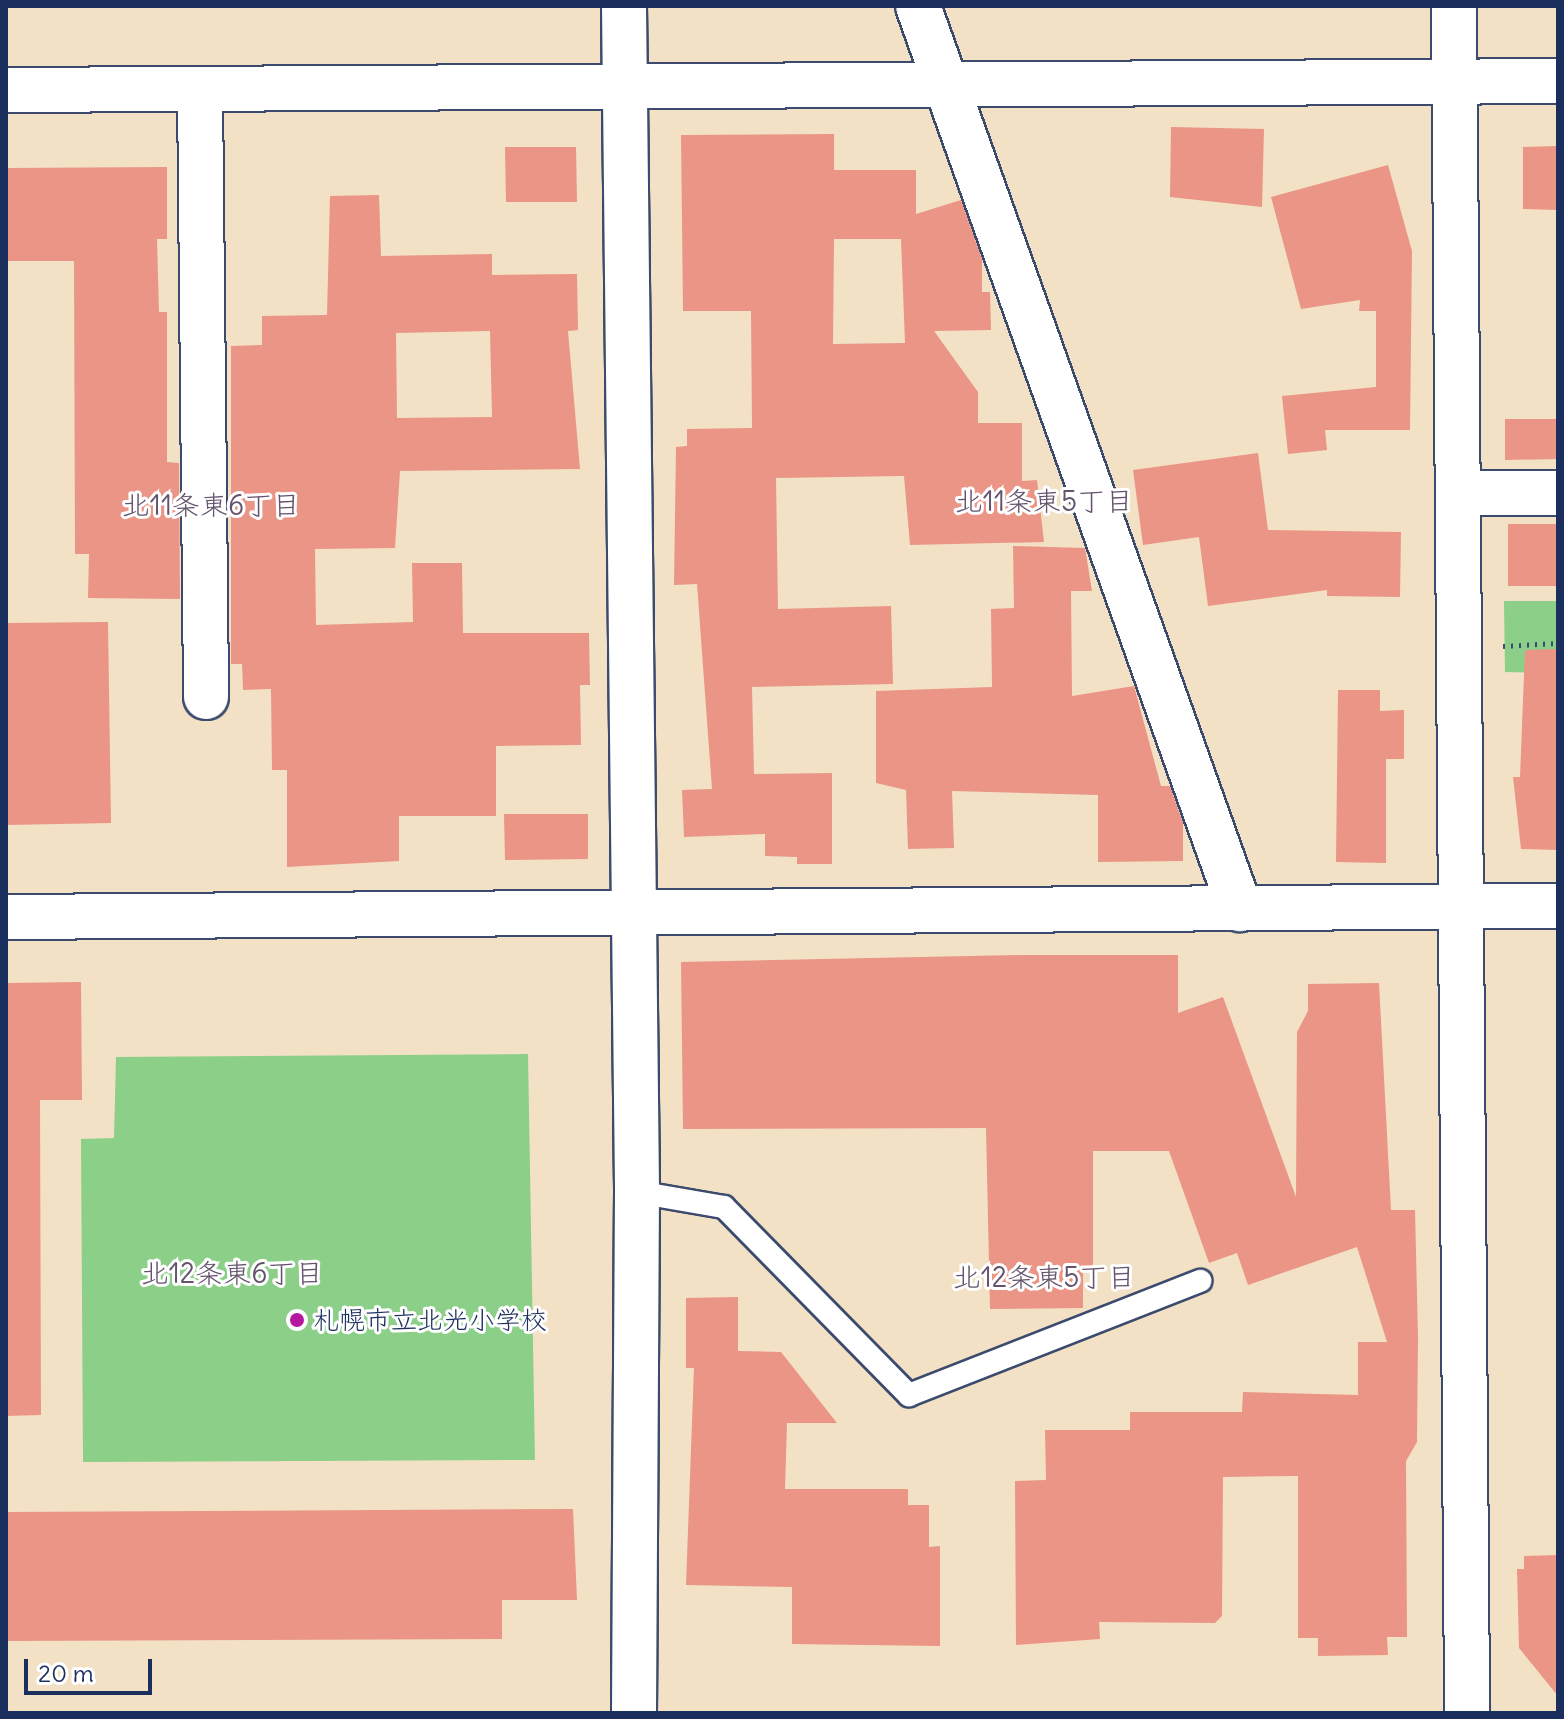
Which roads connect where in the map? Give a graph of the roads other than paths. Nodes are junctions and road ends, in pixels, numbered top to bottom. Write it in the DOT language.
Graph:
graph roads {
  1 [pos="624,6"];
  2 [pos="918,6"];
  3 [pos="1454,6"];
  4 [pos="944,80"];
  5 [pos="1558,81"];
  6 [pos="1455,82"];
  7 [pos="623,85"];
  8 [pos="6,90"];
  9 [pos="200,90"];
  10 [pos="1460,493"];
  11 [pos="1558,493"];
  12 [pos="206,697"];
  13 [pos="1558,906"];
  14 [pos="1240,909"];
  15 [pos="1460,910"];
  16 [pos="631,913"];
  17 [pos="6,917"];
  18 [pos="637,1192"];
  19 [pos="1200,1281"];
  20 [pos="634,1713"];
  21 [pos="1467,1713"];
  1 -- 7 [label="street"];
  2 -- 4 [label="street"];
  3 -- 6 [label="street"];
  4 -- 6 [label="street"];
  4 -- 7 [label="street"];
  4 -- 14 [label="street"];
  5 -- 6 [label="street"];
  6 -- 10 [label="street"];
  7 -- 9 [label="street"];
  7 -- 16 [label="street"];
  8 -- 9 [label="street"];
  9 -- 12 [label="street"];
  10 -- 11 [label="street"];
  10 -- 15 [label="street"];
  13 -- 15 [label="street"];
  14 -- 15 [label="street"];
  14 -- 16 [label="street"];
  15 -- 21 [label="street"];
  16 -- 17 [label="street"];
  16 -- 18 [label="street"];
  18 -- 19 [label="lane"];
  18 -- 20 [label="street"];
}
